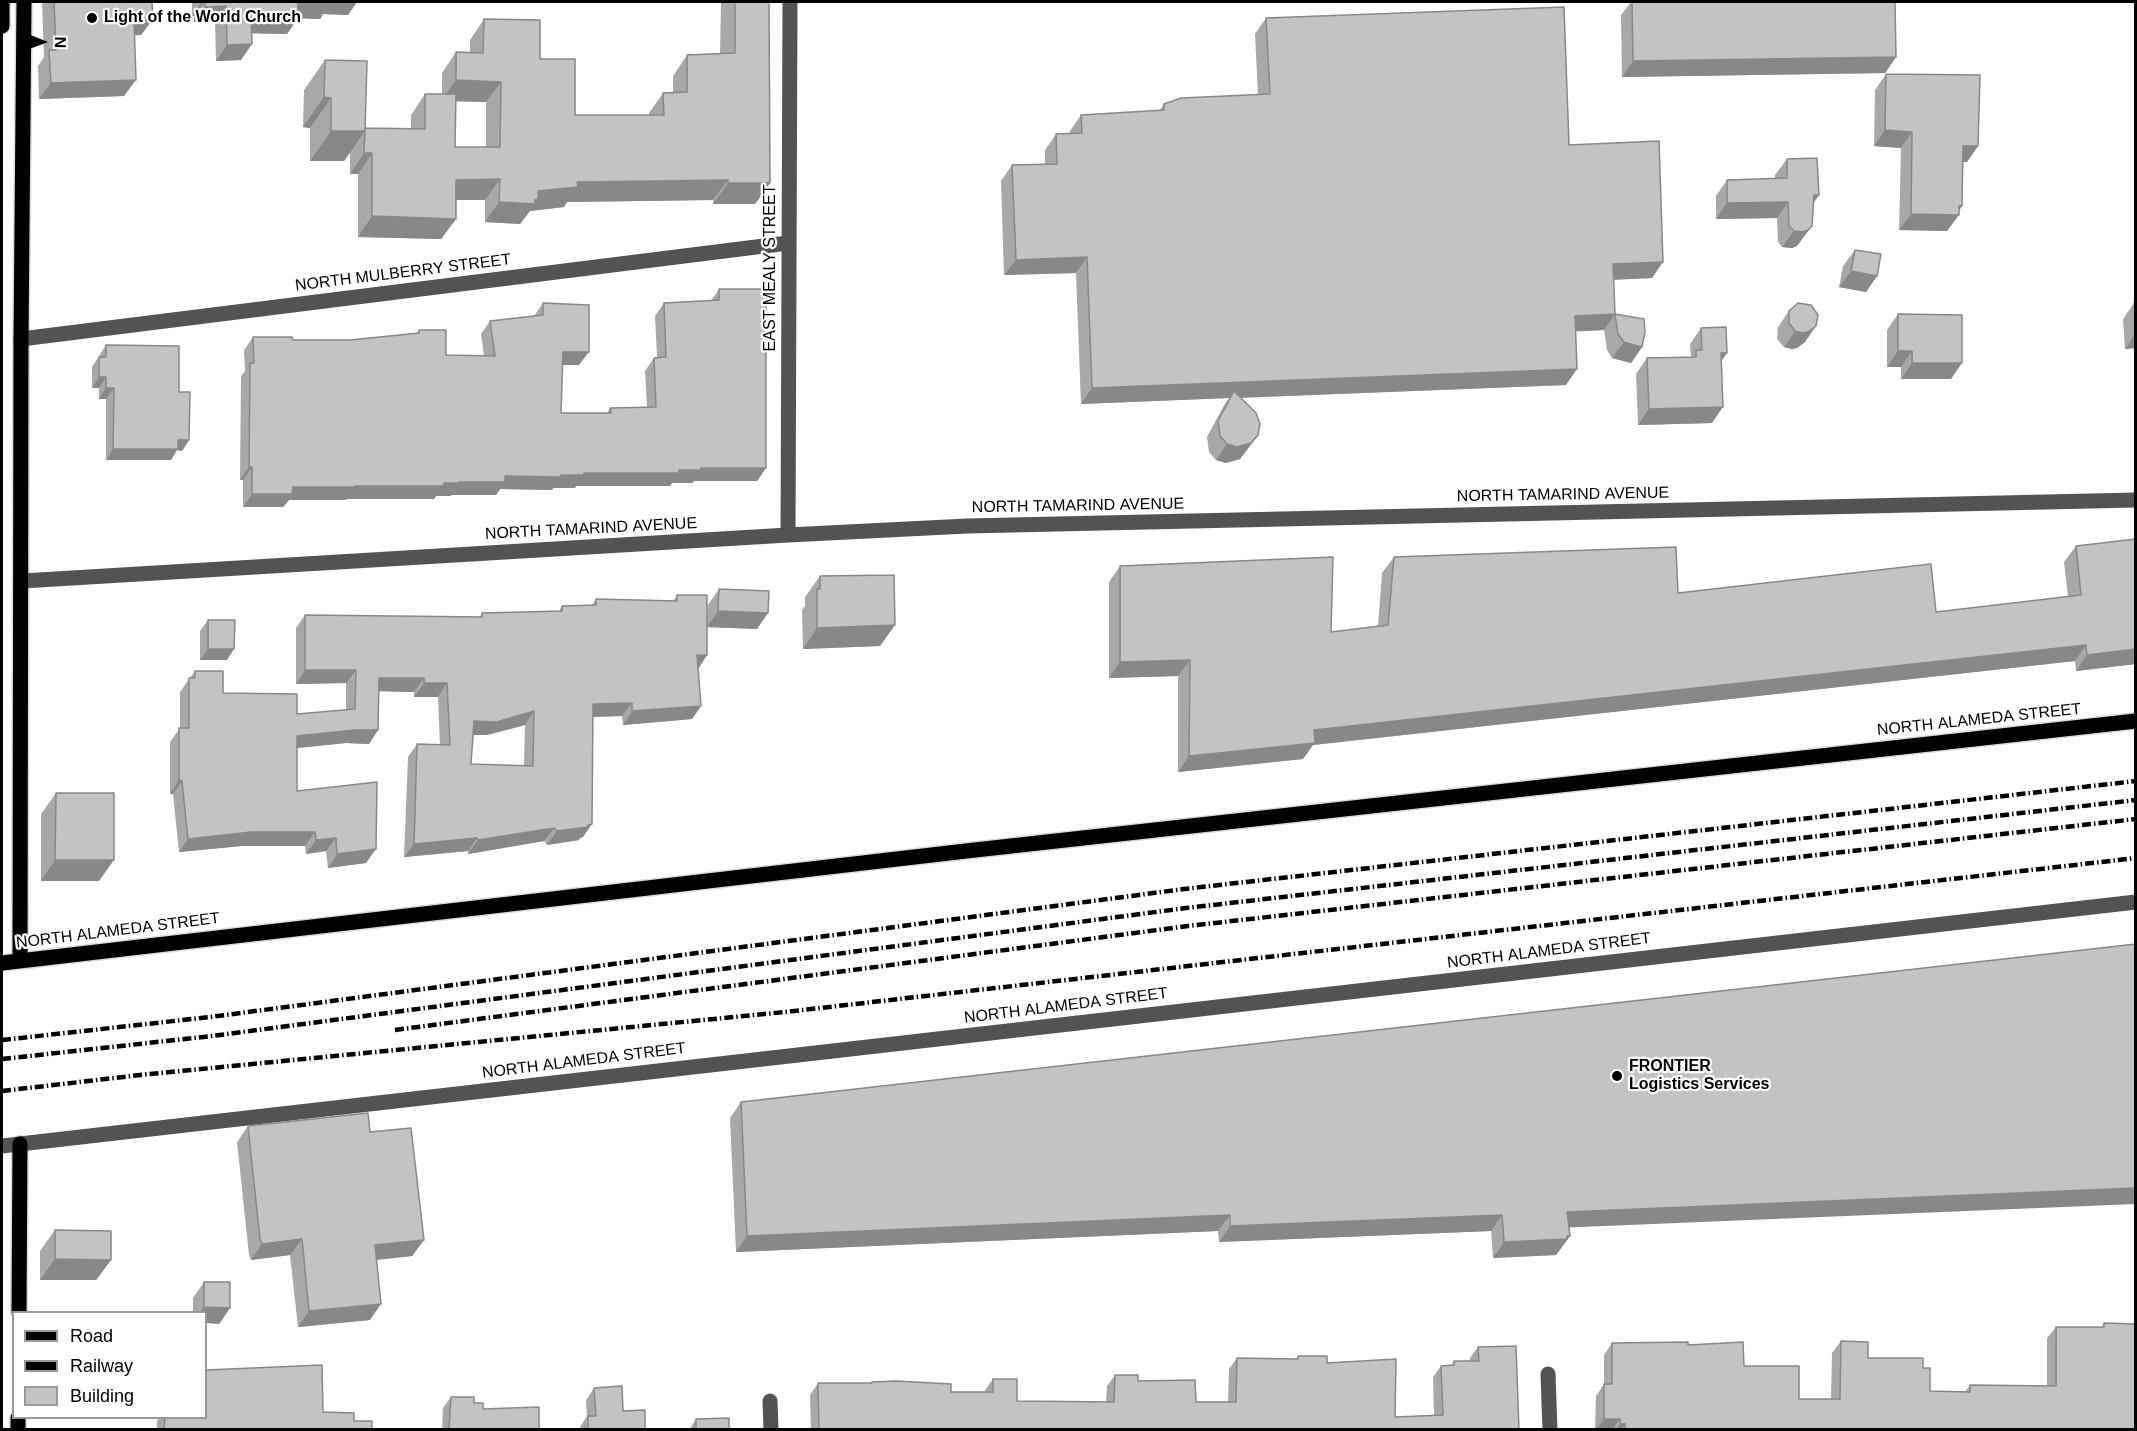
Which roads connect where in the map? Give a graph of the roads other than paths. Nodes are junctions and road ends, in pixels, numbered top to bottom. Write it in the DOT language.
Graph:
graph roads {
  1 [pos="2,2"];
  2 [pos="24,2"];
  3 [pos="790,2"];
  4 [pos="2,26"];
  5 [pos="788,243"];
  6 [pos="21,339"];
  7 [pos="2136,500"];
  8 [pos="788,535"];
  9 [pos="22,581"];
  10 [pos="2136,721"];
  11 [pos="2136,902"];
  12 [pos="21,960"];
  13 [pos="2,963"];
  14 [pos="20,1144"];
  15 [pos="2,1146"];
  16 [pos="19,1311"];
  17 [pos="1548,1374"];
  18 [pos="770,1401"];
  19 [pos="771,1430"];
  20 [pos="1550,1430"];
  1 -- 4 [label="main road"];
  2 -- 6 [label="main road"];
  3 -- 5 [label="street, EAST MEALY STREET"];
  5 -- 6 [label="street, NORTH MULBERRY STREET"];
  5 -- 8 [label="street, EAST MEALY STREET"];
  6 -- 9 [label="main road"];
  7 -- 8 [label="street, NORTH TAMARIND AVENUE"];
  8 -- 9 [label="street, NORTH TAMARIND AVENUE"];
  9 -- 12 [label="main road"];
  10 -- 12 [label="main road, NORTH ALAMEDA STREET"];
  11 -- 14 [label="street, NORTH ALAMEDA STREET"];
  12 -- 13 [label="main road, NORTH ALAMEDA STREET"];
  14 -- 15 [label="street, NORTH ALAMEDA STREET"];
  14 -- 16 [label="main road"];
  17 -- 20 [label="street"];
  18 -- 19 [label="street"];
}
